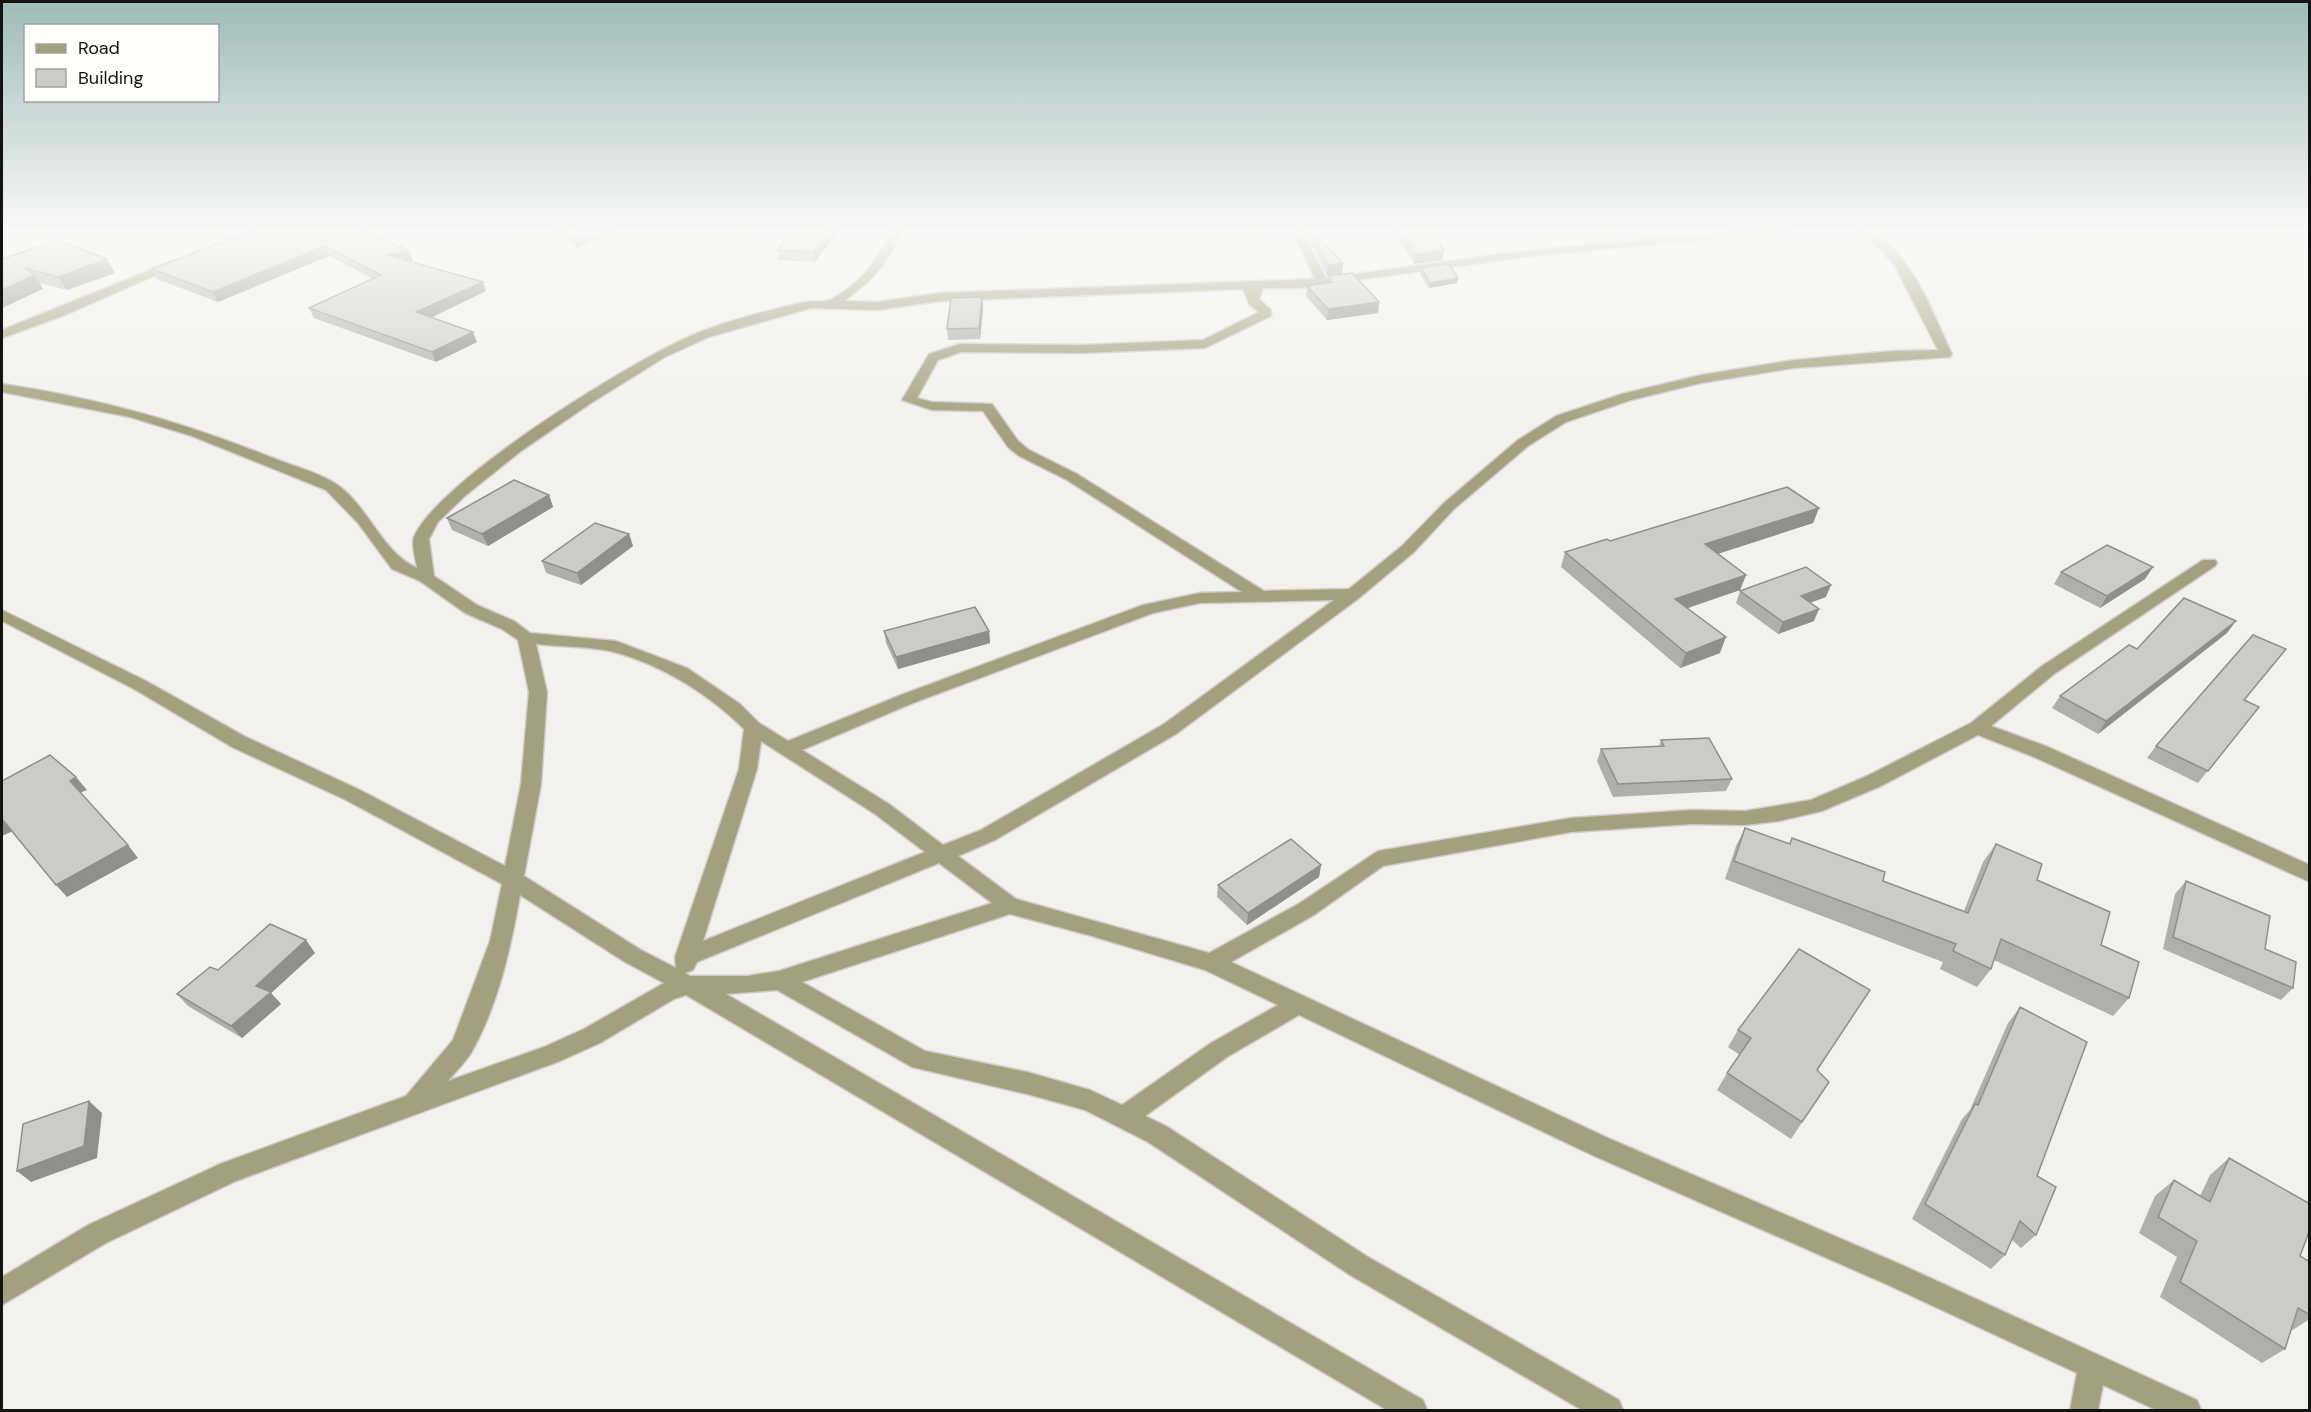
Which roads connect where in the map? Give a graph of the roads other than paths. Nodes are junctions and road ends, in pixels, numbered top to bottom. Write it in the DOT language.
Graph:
graph roads {
  1 [pos="101,295"];
  2 [pos="845,295"];
  3 [pos="989,295"];
  4 [pos="1254,295"];
  5 [pos="1915,295"];
  6 [pos="833,304"];
  7 [pos="2,334"];
  8 [pos="2,388"];
  9 [pos="2209,563"];
  10 [pos="426,578"];
  11 [pos="1353,594"];
  12 [pos="1258,595"];
  13 [pos="2,615"];
  14 [pos="526,638"];
  15 [pos="753,727"];
  16 [pos="1977,728"];
  17 [pos="786,749"];
  18 [pos="943,854"];
  19 [pos="2310,874"];
  20 [pos="513,880"];
  21 [pos="1010,906"];
  22 [pos="686,957"];
  23 [pos="1211,963"];
  24 [pos="779,980"];
  25 [pos="685,983"];
  26 [pos="1299,1004"];
  27 [pos="415,1103"];
  28 [pos="1124,1117"];
  29 [pos="2,1292"];
  30 [pos="2093,1366"];
  31 [pos="1413,1410"];
  32 [pos="1609,1410"];
  33 [pos="2084,1410"];
  34 [pos="2187,1410"];
  1 -- 7 [label="street"];
  2 -- 6 [label="street"];
  3 -- 6 [label="street"];
  4 -- 12 [label="street"];
  5 -- 11 [label="street"];
  6 -- 10 [label="street"];
  8 -- 10 [label="street"];
  9 -- 16 [label="street"];
  10 -- 14 [label="street"];
  11 -- 12 [label="street"];
  11 -- 18 [label="street"];
  12 -- 17 [label="street"];
  13 -- 20 [label="street"];
  14 -- 15 [label="street"];
  14 -- 20 [label="street"];
  15 -- 17 [label="street"];
  15 -- 22 [label="street"];
  16 -- 19 [label="street"];
  16 -- 23 [label="street"];
  17 -- 18 [label="street"];
  18 -- 21 [label="street"];
  18 -- 22 [label="street"];
  20 -- 25 [label="street"];
  20 -- 27 [label="street"];
  21 -- 23 [label="street"];
  21 -- 24 [label="street"];
  22 -- 25 [label="street"];
  23 -- 26 [label="street"];
  24 -- 25 [label="street"];
  24 -- 28 [label="street"];
  25 -- 27 [label="street"];
  25 -- 31 [label="street"];
  26 -- 28 [label="street"];
  26 -- 30 [label="street"];
  27 -- 29 [label="street"];
  28 -- 32 [label="street"];
  30 -- 33 [label="street"];
  30 -- 34 [label="street"];
}
